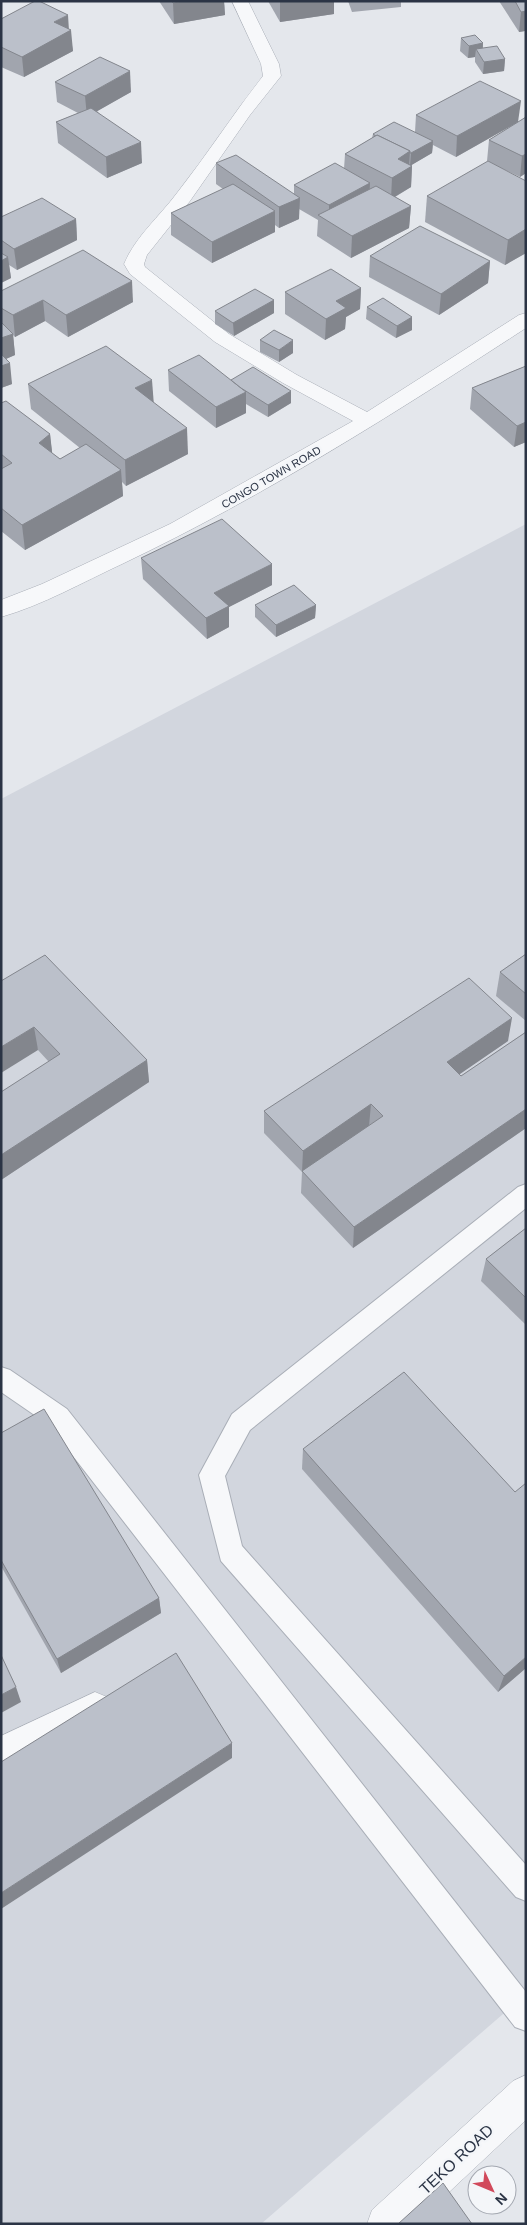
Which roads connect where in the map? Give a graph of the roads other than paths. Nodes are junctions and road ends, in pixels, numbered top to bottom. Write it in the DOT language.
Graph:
graph roads {
  1 [pos="240,1"];
  2 [pos="526,318"];
  3 [pos="368,421"];
  4 [pos="1,608"];
  5 [pos="526,1194"];
  6 [pos="1,1378"];
  7 [pos="125,1694"];
  8 [pos="1,1754"];
  9 [pos="526,1887"];
  10 [pos="526,2016"];
  11 [pos="526,2094"];
  12 [pos="386,2224"];
  1 -- 3 [label="street"];
  2 -- 3 [label="street, CONGO TOWN ROAD"];
  3 -- 4 [label="street, CONGO TOWN ROAD"];
  5 -- 9 [label="lane"];
  6 -- 10 [label="lane"];
  7 -- 8 [label="street"];
  11 -- 12 [label="street, TEKO ROAD"];
}
